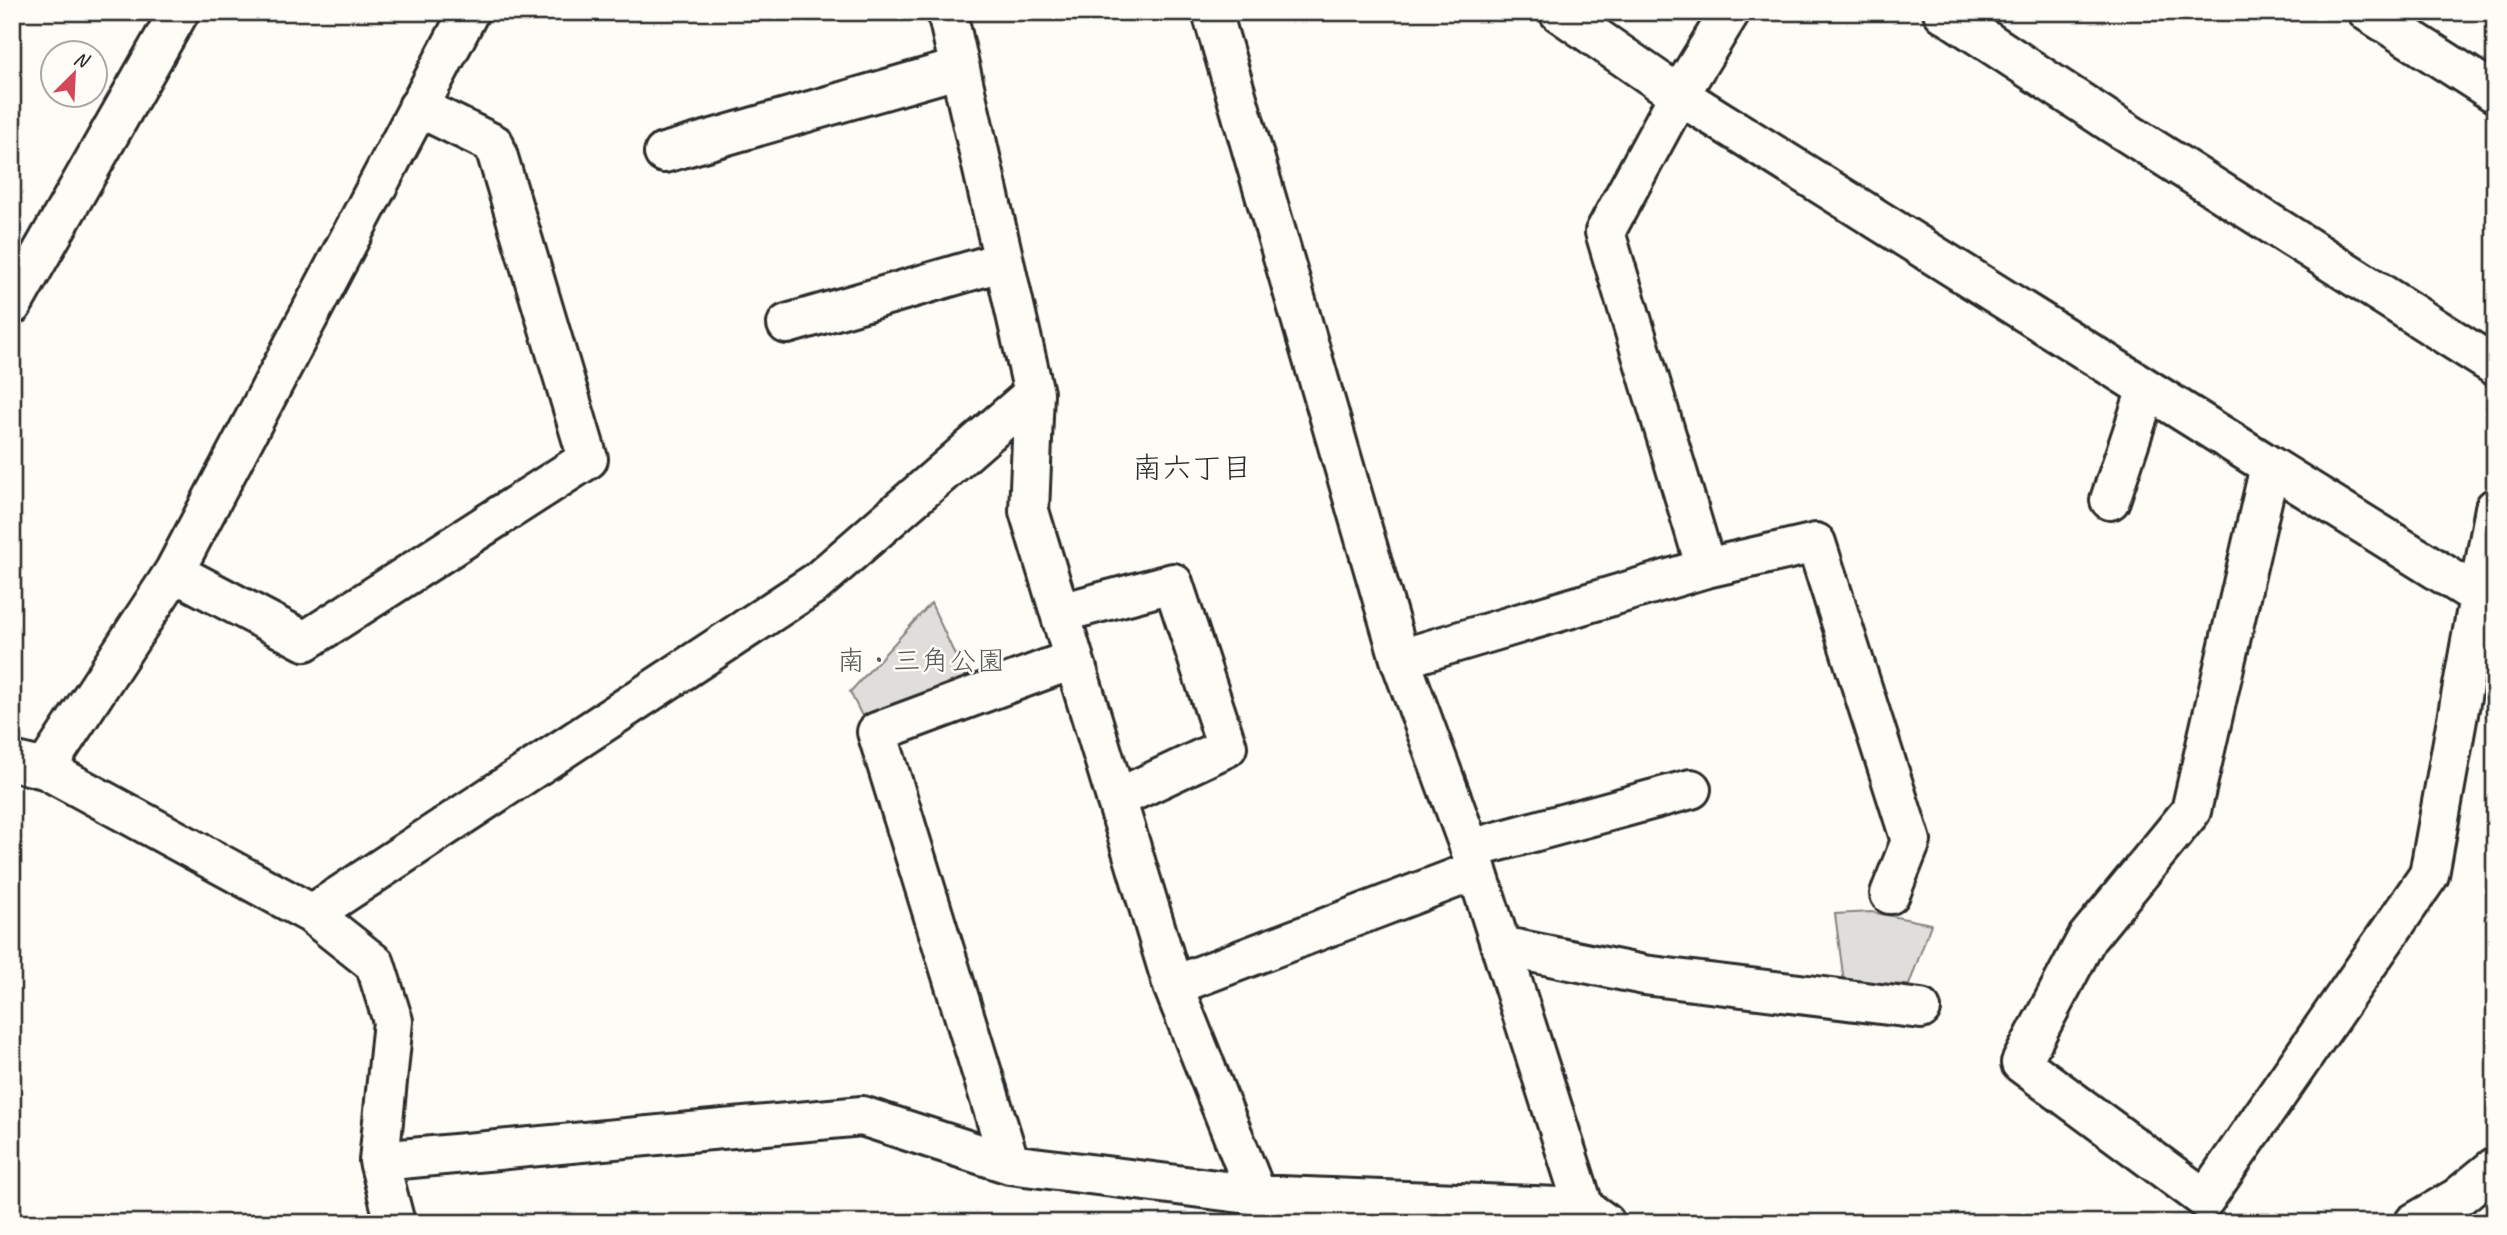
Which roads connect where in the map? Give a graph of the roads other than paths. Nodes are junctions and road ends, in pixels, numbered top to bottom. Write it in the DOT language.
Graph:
graph roads {
  1 [pos="179,12"];
  2 [pos="469,12"];
  3 [pos="947,12"];
  4 [pos="1212,12"];
  5 [pos="1559,12"];
  6 [pos="1730,12"];
  7 [pos="1943,12"];
  8 [pos="2368,12"];
  9 [pos="960,68"];
  10 [pos="2495,93"];
  11 [pos="1679,95"];
  12 [pos="418,107"];
  13 [pos="664,153"];
  14 [pos="1004,261"];
  15 [pos="15,295"];
  16 [pos="787,324"];
  17 [pos="2495,366"];
  18 [pos="2147,388"];
  19 [pos="1034,393"];
  20 [pos="2270,466"];
  21 [pos="2110,500"];
  22 [pos="2495,508"];
  23 [pos="1706,568"];
  24 [pos="174,572"];
  25 [pos="2479,596"];
  26 [pos="1060,613"];
  27 [pos="1074,659"];
  28 [pos="1400,659"];
  29 [pos="29,765"];
  30 [pos="1690,789"];
  31 [pos="1116,799"];
  32 [pos="1473,860"];
  33 [pos="1890,894"];
  34 [pos="312,914"];
  35 [pos="1501,946"];
  36 [pos="1172,986"];
  37 [pos="1921,1009"];
  38 [pos="379,1161"];
  39 [pos="1010,1164"];
  40 [pos="2495,1167"];
  41 [pos="1262,1209"];
  42 [pos="1594,1215"];
  43 [pos="395,1223"];
  44 [pos="2414,1223"];
  1 -- 15 [label="street"];
  2 -- 12 [label="street"];
  3 -- 9 [label="street"];
  4 -- 28 [label="street"];
  5 -- 11 [label="street"];
  6 -- 11 [label="street"];
  7 -- 17 [label="street"];
  8 -- 10 [label="street"];
  9 -- 13 [label="street"];
  9 -- 14 [label="street"];
  11 -- 18 [label="street"];
  11 -- 23 [label="street"];
  12 -- 24 [label="street"];
  12 -- 24 [label="street"];
  14 -- 16 [label="street"];
  14 -- 19 [label="street"];
  18 -- 20 [label="street"];
  18 -- 21 [label="street"];
  19 -- 26 [label="street"];
  19 -- 34 [label="street"];
  20 -- 25 [label="street"];
  20 -- 25 [label="street"];
  22 -- 25 [label="street"];
  23 -- 28 [label="street"];
  23 -- 33 [label="street"];
  24 -- 29 [label="street"];
  26 -- 27 [label="street"];
  26 -- 31 [label="street"];
  27 -- 31 [label="street"];
  27 -- 39 [label="street"];
  28 -- 32 [label="street"];
  29 -- 34 [label="street"];
  30 -- 32 [label="street"];
  31 -- 36 [label="street"];
  32 -- 35 [label="street"];
  32 -- 36 [label="street"];
  34 -- 38 [label="street"];
  35 -- 37 [label="street"];
  35 -- 42 [label="street"];
  36 -- 41 [label="street"];
  38 -- 39 [label="street"];
  38 -- 43 [label="street"];
  39 -- 41 [label="street"];
  40 -- 44 [label="street"];
  41 -- 42 [label="street"];
}
